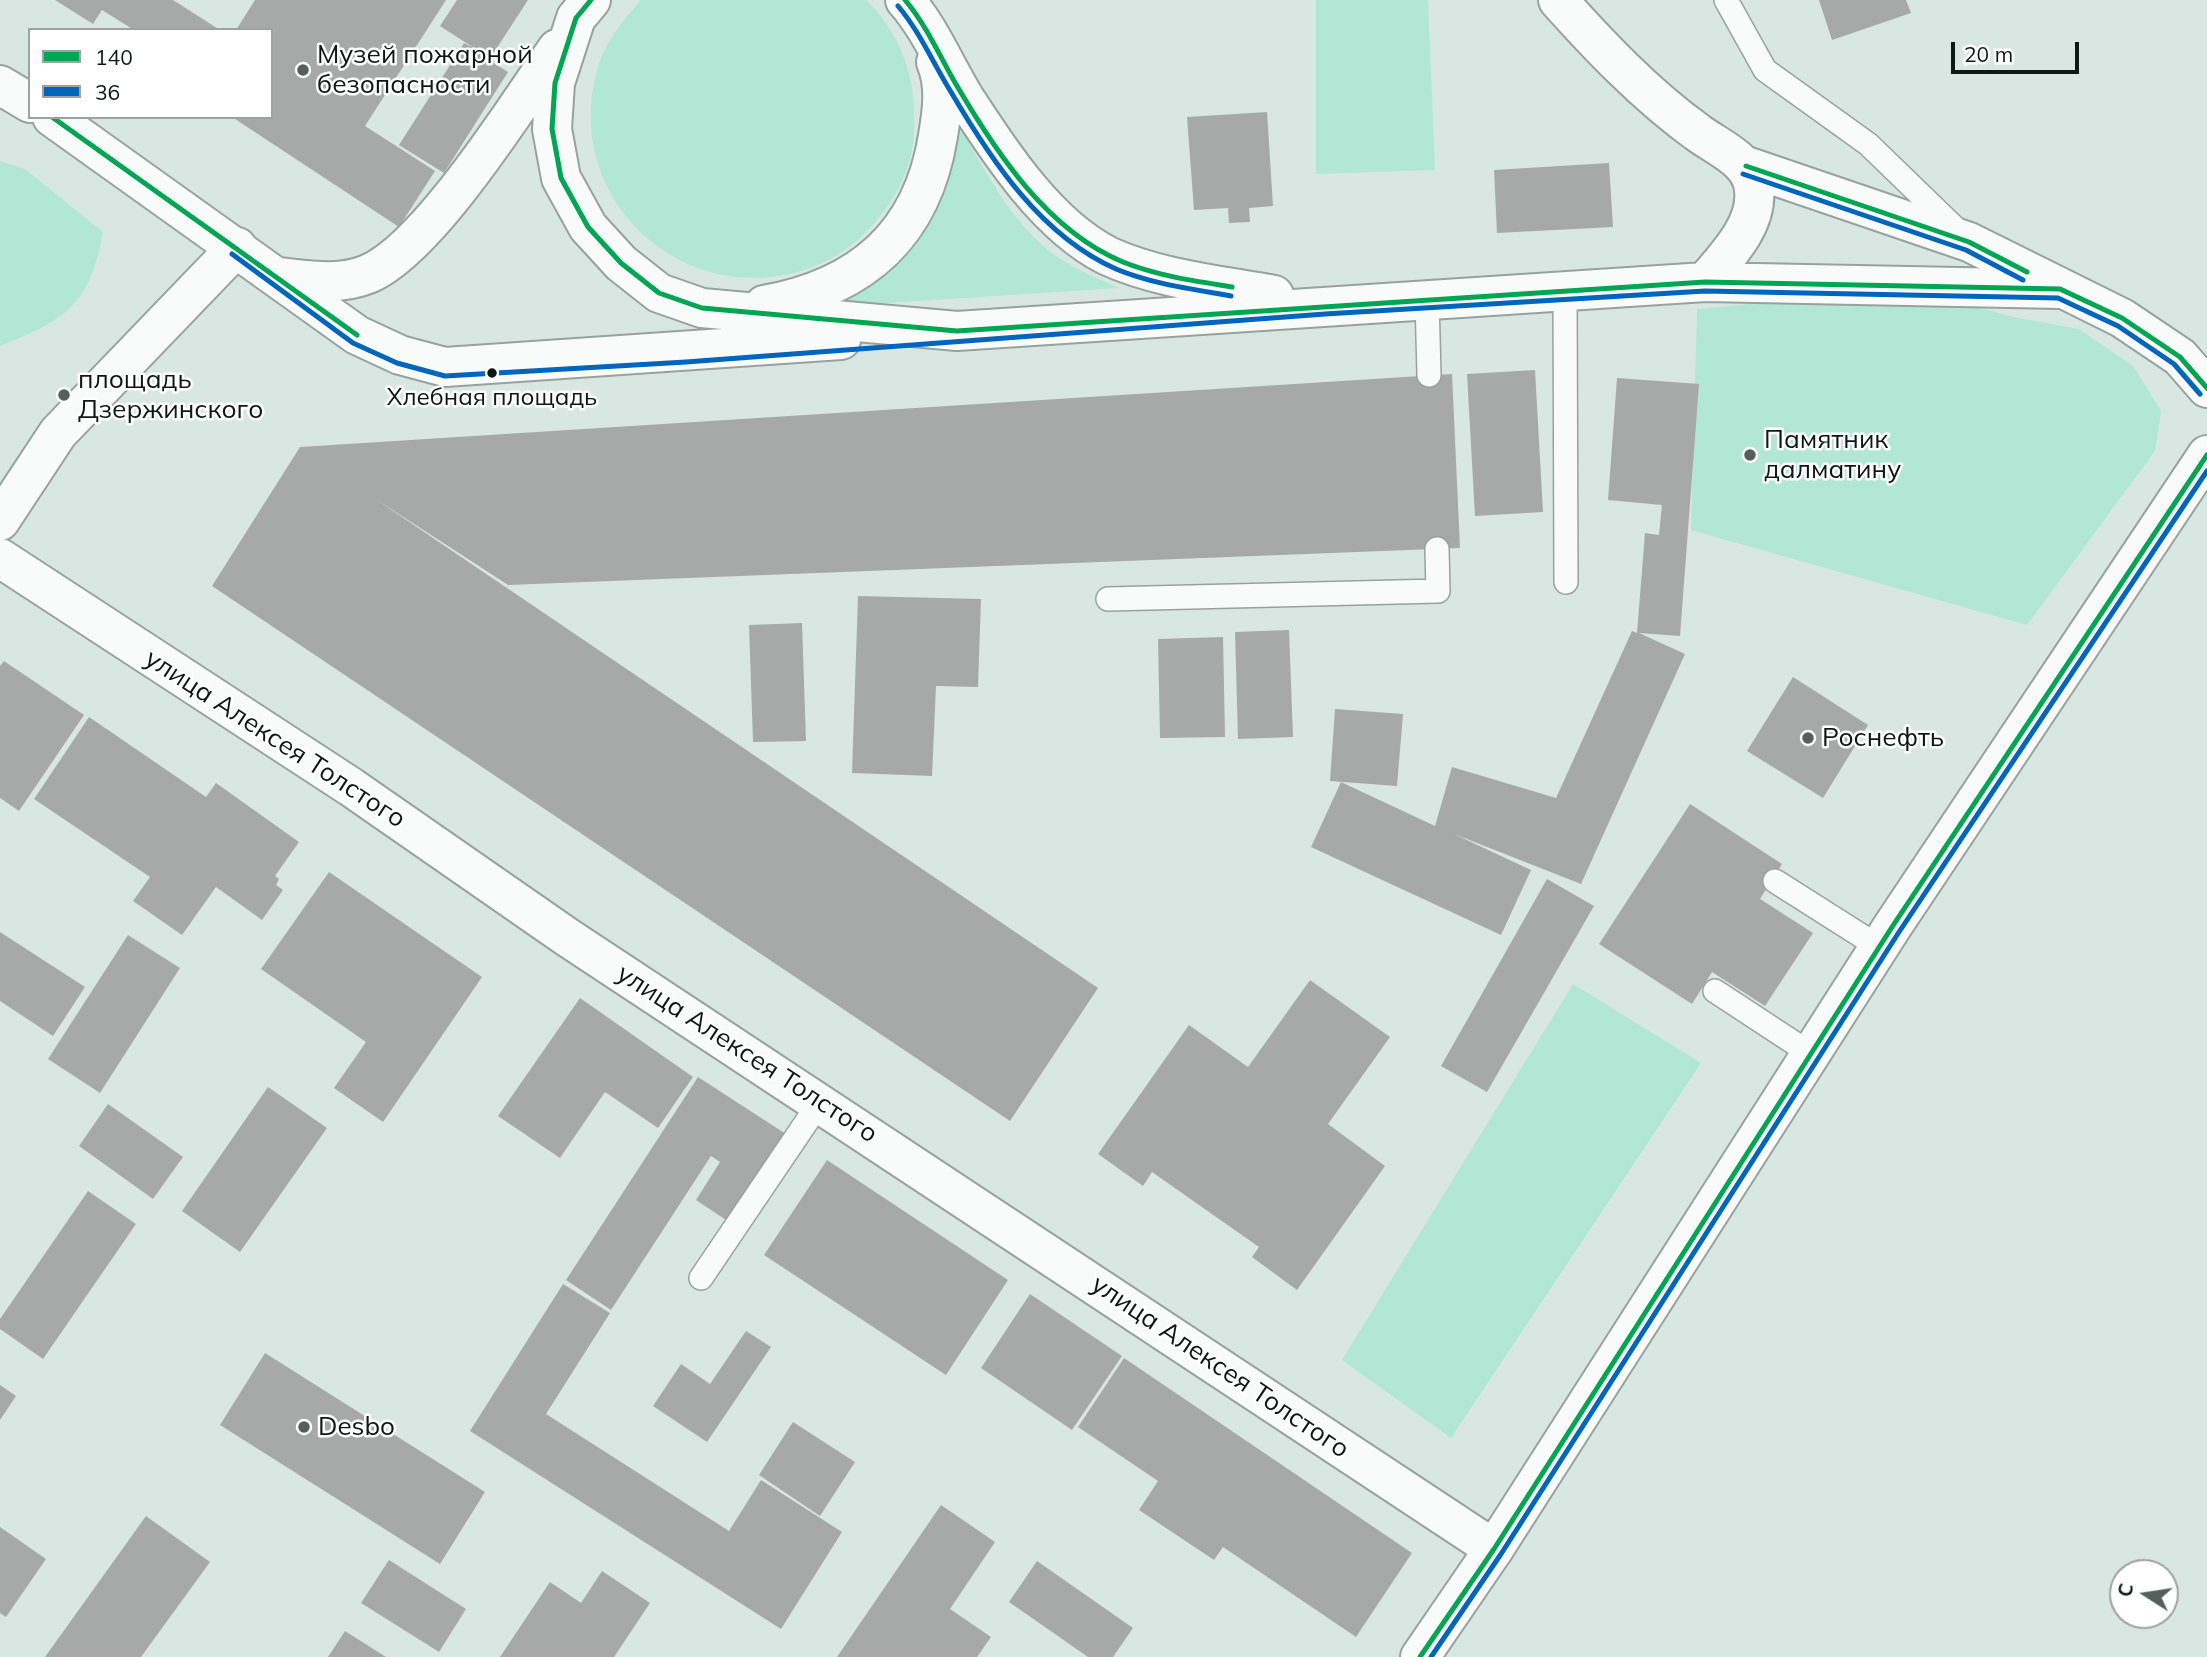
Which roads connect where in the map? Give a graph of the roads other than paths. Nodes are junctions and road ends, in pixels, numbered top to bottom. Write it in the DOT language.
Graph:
graph roads {
  1 [pos="1558,0"];
  2 [pos="1726,0"];
  3 [pos="908,3"];
  4 [pos="585,6"];
  5 [pos="0,85"];
  6 [pos="28,102"];
  7 [pos="55,119"];
  8 [pos="1746,166"];
  9 [pos="1969,242"];
  10 [pos="237,247"];
  11 [pos="278,277"];
  12 [pos="1705,282"];
  13 [pos="2060,289"];
  14 [pos="1564,291"];
  15 [pos="1427,299"];
  16 [pos="1324,305"];
  17 [pos="702,308"];
  18 [pos="957,331"];
  19 [pos="1429,375"];
  20 [pos="2207,388"];
  21 [pos="2207,456"];
  22 [pos="0,521"];
  23 [pos="1437,549"];
  24 [pos="0,558"];
  25 [pos="1566,582"];
  26 [pos="1108,599"];
  27 [pos="1775,881"];
  28 [pos="1879,947"];
  29 [pos="1715,991"];
  30 [pos="1811,1054"];
  31 [pos="820,1102"];
  32 [pos="701,1278"];
  33 [pos="1494,1549"];
  34 [pos="1420,1657"];
  1 -- 8 [label="main road"];
  2 -- 9 [label="lane"];
  3 -- 16 [label="main road"];
  3 -- 17 [label="main road"];
  4 -- 11 [label="main road"];
  4 -- 17 [label="main road"];
  5 -- 6 [label="main road"];
  7 -- 10 [label="main road"];
  8 -- 9 [label="main road"];
  8 -- 12 [label="main road"];
  9 -- 13 [label="main road"];
  10 -- 11 [label="main road"];
  10 -- 22 [label="main road"];
  11 -- 18 [label="main road"];
  12 -- 13 [label="main road"];
  12 -- 14 [label="main road"];
  13 -- 20 [label="main road"];
  14 -- 15 [label="main road"];
  14 -- 25 [label="lane"];
  15 -- 16 [label="main road"];
  15 -- 19 [label="lane"];
  16 -- 18 [label="main road"];
  17 -- 18 [label="main road"];
  21 -- 28 [label="main road"];
  23 -- 26 [label="lane"];
  24 -- 31 [label="main road, улица Алексея Толстого"];
  27 -- 28 [label="lane"];
  28 -- 30 [label="main road"];
  29 -- 30 [label="lane"];
  30 -- 33 [label="main road"];
  31 -- 32 [label="lane"];
  31 -- 33 [label="main road, улица Алексея Толстого"];
  33 -- 34 [label="main road"];
}
